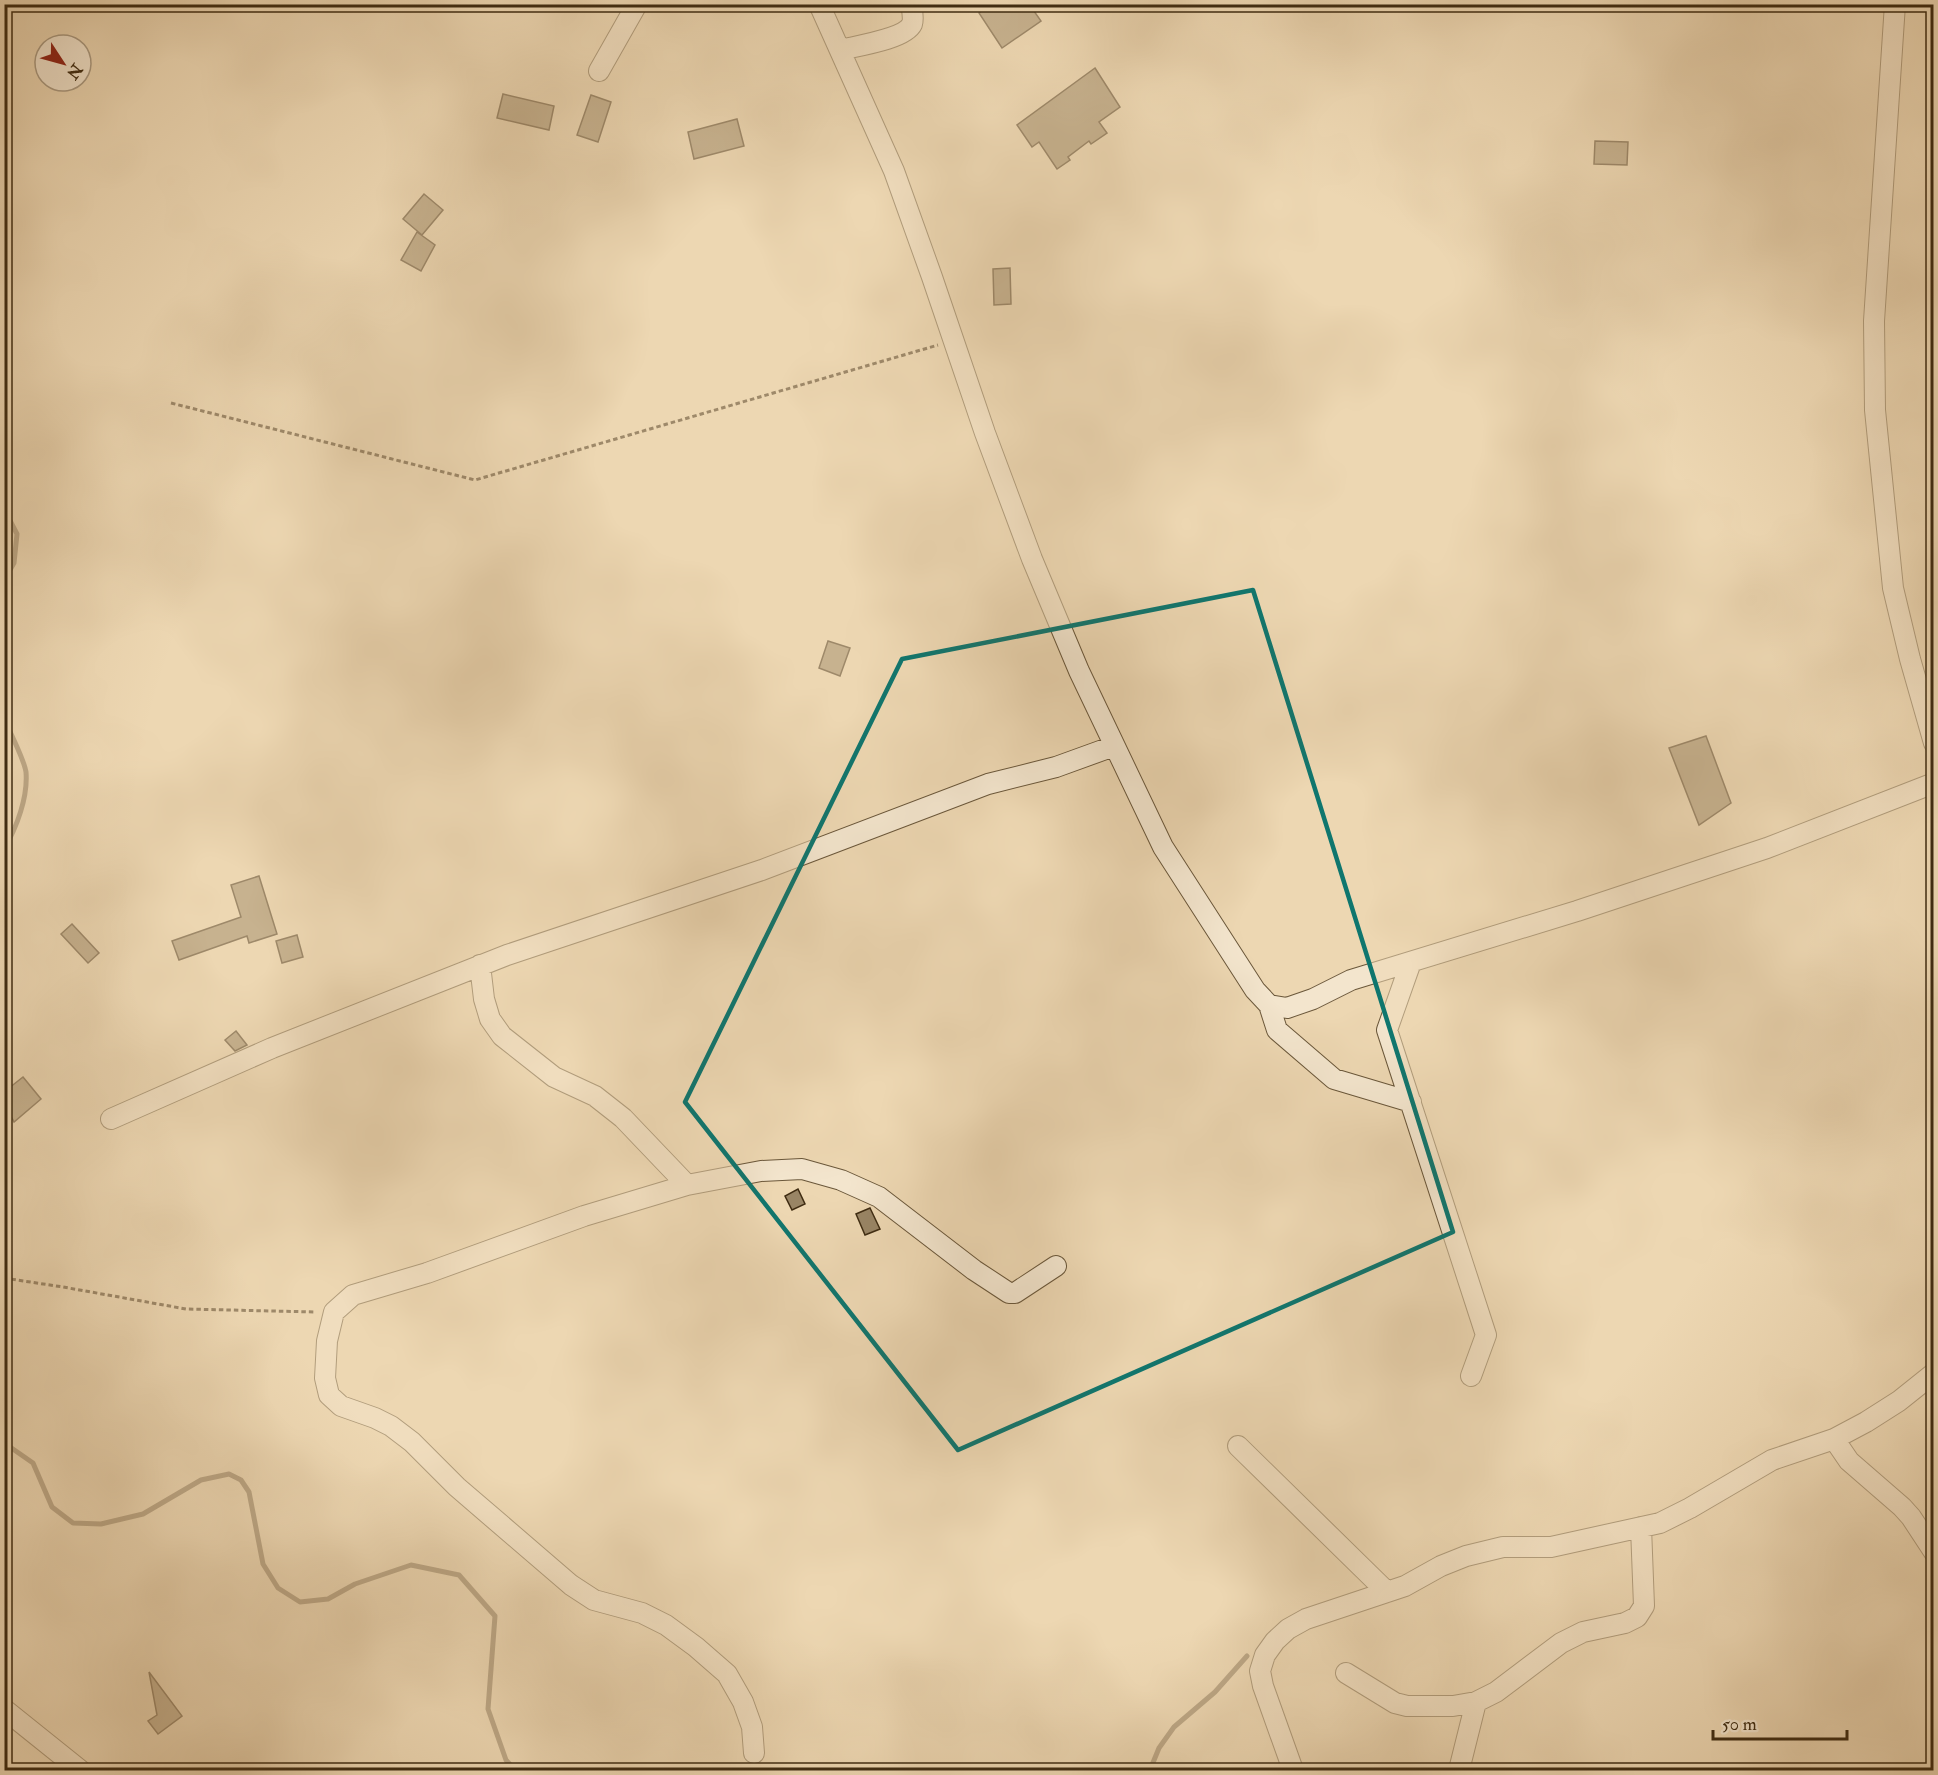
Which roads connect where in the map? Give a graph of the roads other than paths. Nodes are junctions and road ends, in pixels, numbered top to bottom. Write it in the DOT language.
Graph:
graph roads {
  1 [pos="637,4"];
  2 [pos="819,4"];
  3 [pos="911,4"];
  4 [pos="1895,4"];
  5 [pos="840,50"];
  6 [pos="599,71"];
  7 [pos="1934,743"];
  8 [pos="1114,746"];
  9 [pos="1934,783"];
  10 [pos="1411,962"];
  11 [pos="480,966"];
  12 [pos="1269,1005"];
  13 [pos="1411,1102"];
  14 [pos="111,1119"];
  15 [pos="687,1185"];
  16 [pos="1056,1266"];
  17 [pos="1934,1373"];
  18 [pos="1471,1376"];
  19 [pos="1834,1438"];
  20 [pos="1239,1446"];
  21 [pos="1641,1527"];
  22 [pos="1934,1551"];
  23 [pos="1386,1592"];
  24 [pos="1346,1673"];
  25 [pos="1476,1702"];
  26 [pos="4,1709"];
  27 [pos="754,1753"];
  28 [pos="80,1770"];
  29 [pos="1293,1770"];
  30 [pos="1459,1770"];
  1 -- 6 [label="street"];
  2 -- 5 [label="street"];
  3 -- 5 [label="street"];
  4 -- 7 [label="street"];
  5 -- 8 [label="street"];
  8 -- 11 [label="street"];
  8 -- 12 [label="street"];
  9 -- 10 [label="street"];
  10 -- 12 [label="street"];
  10 -- 13 [label="street"];
  11 -- 14 [label="street"];
  11 -- 15 [label="street"];
  12 -- 13 [label="street"];
  13 -- 18 [label="street"];
  15 -- 16 [label="street"];
  15 -- 27 [label="street"];
  17 -- 19 [label="street"];
  19 -- 21 [label="street"];
  19 -- 22 [label="street"];
  20 -- 23 [label="street"];
  21 -- 23 [label="street"];
  21 -- 25 [label="street"];
  23 -- 29 [label="street"];
  24 -- 25 [label="street"];
  25 -- 30 [label="street"];
  26 -- 28 [label="street"];
}
